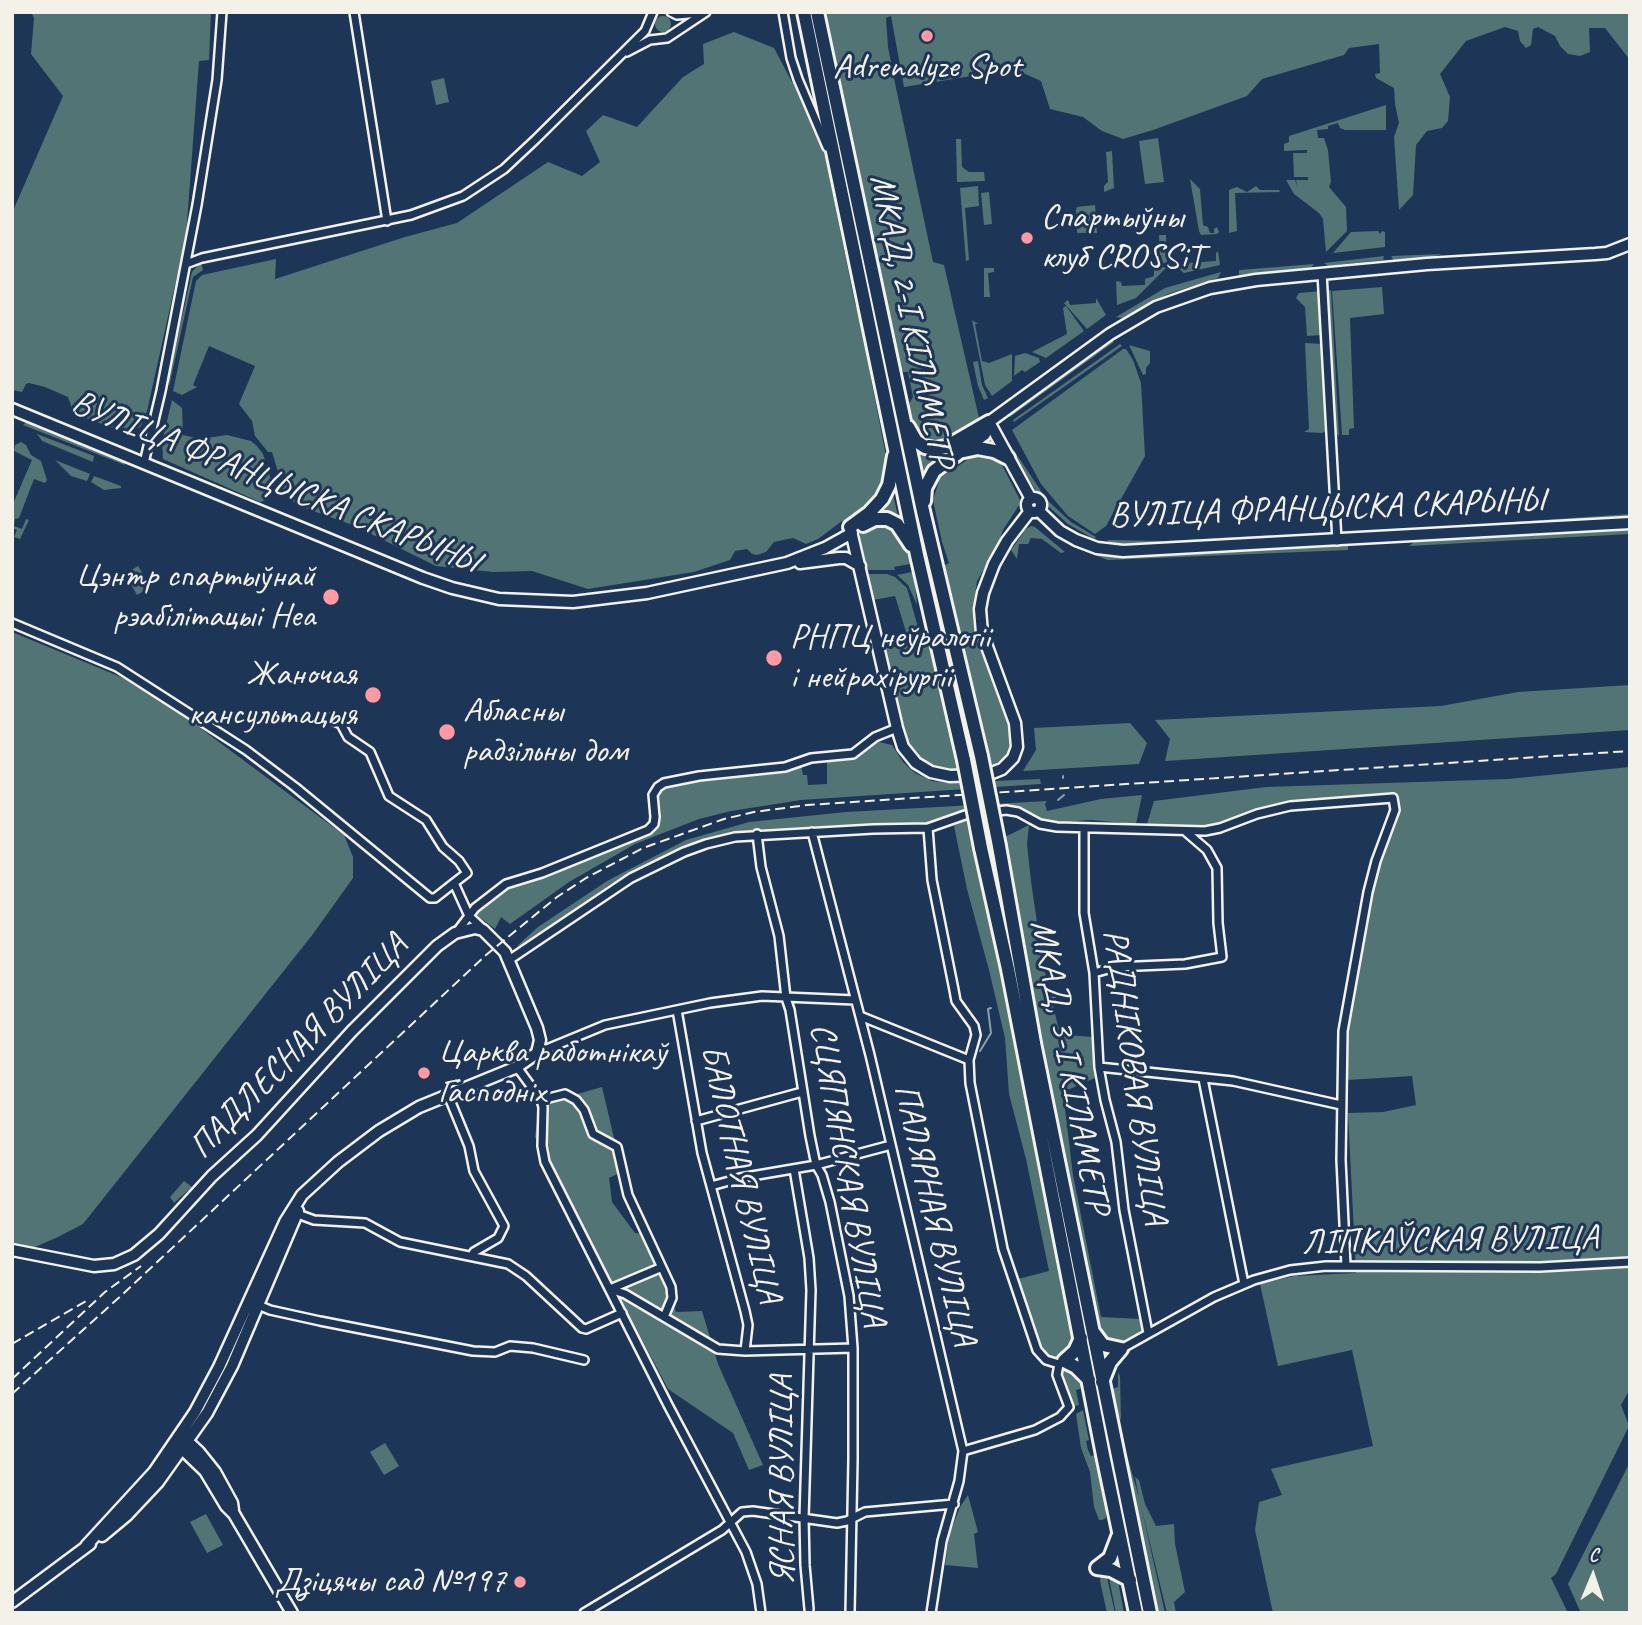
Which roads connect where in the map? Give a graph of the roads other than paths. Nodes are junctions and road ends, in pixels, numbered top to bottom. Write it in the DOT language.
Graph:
graph roads {
  1 [pos="222,12"];
  2 [pos="354,12"];
  3 [pos="707,12"];
  4 [pos="783,12"];
  5 [pos="804,12"];
  6 [pos="817,12"];
  7 [pos="672,13"];
  8 [pos="652,16"];
  9 [pos="675,32"];
  10 [pos="663,38"];
  11 [pos="621,55"];
  12 [pos="835,166"];
  13 [pos="387,220"];
  14 [pos="1630,244"];
  15 [pos="186,264"];
  16 [pos="1322,274"];
  17 [pos="12,409"];
  18 [pos="901,410"];
  19 [pos="989,422"];
  20 [pos="895,449"];
  21 [pos="960,452"];
  22 [pos="1008,458"];
  23 [pos="144,463"];
  24 [pos="923,511"];
  25 [pos="1034,511"];
  26 [pos="1630,523"];
  27 [pos="851,530"];
  28 [pos="1337,541"];
  29 [pos="917,555"];
  30 [pos="770,566"];
  31 [pos="860,566"];
  32 [pos="12,623"];
  33 [pos="953,640"];
  34 [pos="939,644"];
  35 [pos="325,717"];
  36 [pos="897,728"];
  37 [pos="928,828"];
  38 [pos="1084,828"];
  39 [pos="1185,831"];
  40 [pos="812,832"];
  41 [pos="757,834"];
  42 [pos="454,883"];
  43 [pos="469,916"];
  44 [pos="483,930"];
  45 [pos="455,933"];
  46 [pos="509,960"];
  47 [pos="1094,973"];
  48 [pos="786,998"];
  49 [pos="855,1000"];
  50 [pos="677,1010"];
  51 [pos="860,1016"];
  52 [pos="537,1053"];
  53 [pos="969,1060"];
  54 [pos="517,1067"];
  55 [pos="1099,1067"];
  56 [pos="1203,1079"];
  57 [pos="802,1092"];
  58 [pos="448,1095"];
  59 [pos="541,1101"];
  60 [pos="1342,1105"];
  61 [pos="696,1121"];
  62 [pos="891,1145"];
  63 [pos="817,1165"];
  64 [pos="794,1169"];
  65 [pos="711,1186"];
  66 [pos="294,1212"];
  67 [pos="12,1250"];
  68 [pos="472,1255"];
  69 [pos="1630,1262"];
  70 [pos="1346,1266"];
  71 [pos="660,1268"];
  72 [pos="1244,1284"];
  73 [pos="610,1289"];
  74 [pos="254,1303"];
  75 [pos="622,1313"];
  76 [pos="664,1317"];
  77 [pos="1091,1328"];
  78 [pos="1148,1333"];
  79 [pos="1081,1337"];
  80 [pos="853,1348"];
  81 [pos="1121,1349"];
  82 [pos="809,1350"];
  83 [pos="745,1351"];
  84 [pos="584,1360"];
  85 [pos="1061,1363"];
  86 [pos="1096,1382"];
  87 [pos="182,1442"];
  88 [pos="963,1451"];
  89 [pos="954,1504"];
  90 [pos="1121,1506"];
  91 [pos="804,1518"];
  92 [pos="853,1518"];
  93 [pos="729,1522"];
  94 [pos="1119,1533"];
  95 [pos="1130,1580"];
  96 [pos="12,1602"];
  97 [pos="809,1609"];
  98 [pos="292,1613"];
  99 [pos="584,1613"];
  100 [pos="761,1613"];
  101 [pos="850,1613"];
  102 [pos="932,1613"];
  103 [pos="1129,1613"];
  104 [pos="1136,1613"];
  105 [pos="1150,1613"];
  1 -- 15 [label="street"];
  2 -- 13 [label="street"];
  3 -- 7 [label="street"];
  3 -- 9 [label="street"];
  4 -- 12 [label="street"];
  5 -- 12 [label="highway, МКАД, 2-І КІЛАМЕТР"];
  6 -- 18 [label="highway, МКАД, 2-І КІЛАМЕТР"];
  7 -- 9 [label="street"];
  8 -- 10 [label="street"];
  8 -- 11 [label="street"];
  9 -- 10 [label="street"];
  10 -- 11 [label="street"];
  11 -- 13 [label="street"];
  12 -- 20 [label="highway, МКАД, 2-І КІЛАМЕТР"];
  13 -- 15 [label="street"];
  14 -- 16 [label="main road"];
  15 -- 23 [label="street"];
  16 -- 19 [label="main road"];
  16 -- 28 [label="street"];
  17 -- 23 [label="main road, ВУЛІЦА ФРАНЦЫСКА СКАРЫНЫ"];
  18 -- 19 [label="highway"];
  18 -- 24 [label="highway, МКАД, 2-І КІЛАМЕТР"];
  19 -- 21 [label="highway"];
  19 -- 22 [label="main road"];
  20 -- 27 [label="highway"];
  20 -- 29 [label="highway, МКАД, 2-І КІЛАМЕТР"];
  21 -- 22 [label="highway"];
  21 -- 24 [label="highway"];
  22 -- 25 [label="main road, ВУЛІЦА ФРАНЦЫСКА СКАРЫНЫ"];
  23 -- 30 [label="main road, ВУЛІЦА ФРАНЦЫСКА СКАРЫНЫ"];
  24 -- 33 [label="highway, МКАД, 2-І КІЛАМЕТР"];
  25 -- 28 [label="main road, ВУЛІЦА ФРАНЦЫСКА СКАРЫНЫ"];
  25 -- 36 [label="main road"];
  26 -- 28 [label="main road, ВУЛІЦА ФРАНЦЫСКА СКАРЫНЫ"];
  27 -- 29 [label="highway"];
  27 -- 30 [label="main road, ВУЛІЦА ФРАНЦЫСКА СКАРЫНЫ"];
  27 -- 31 [label="main road"];
  29 -- 34 [label="highway, МКАД, 2-І КІЛАМЕТР"];
  30 -- 31 [label="main road"];
  31 -- 36 [label="main road"];
  32 -- 42 [label="street, ПАДЛЕСНАЯ ВУЛІЦА"];
  33 -- 77 [label="highway, МКАД, 3-І КІЛАМЕТР, bridge"];
  34 -- 79 [label="highway, МКАД, 3-І КІЛАМЕТР, bridge"];
  35 -- 42 [label="street"];
  36 -- 43 [label="street"];
  37 -- 38 [label="street"];
  37 -- 40 [label="street"];
  37 -- 53 [label="street"];
  38 -- 39 [label="street"];
  38 -- 47 [label="street, РАДНІКОВАЯ ВУЛІЦА"];
  39 -- 47 [label="street"];
  39 -- 60 [label="street"];
  40 -- 41 [label="street"];
  40 -- 49 [label="street, ПАЛЯРНАЯ ВУЛІЦА"];
  41 -- 46 [label="street"];
  41 -- 48 [label="street, СЦЯПЯНСКАЯ ВУЛІЦА"];
  42 -- 43 [label="street"];
  43 -- 44 [label="street"];
  43 -- 45 [label="street"];
  44 -- 45 [label="main road, ПАДЛЕСНАЯ ВУЛІЦА"];
  44 -- 46 [label="main road"];
  45 -- 67 [label="main road, ПАДЛЕСНАЯ ВУЛІЦА"];
  46 -- 52 [label="main road"];
  47 -- 55 [label="street, РАДНІКОВАЯ ВУЛІЦА"];
  48 -- 49 [label="street"];
  48 -- 50 [label="street"];
  48 -- 57 [label="street, СЦЯПЯНСКАЯ ВУЛІЦА"];
  49 -- 51 [label="street, ПАЛЯРНАЯ ВУЛІЦА"];
  50 -- 52 [label="street"];
  50 -- 61 [label="street, БАЛОТНАЯ ВУЛІЦА"];
  51 -- 53 [label="street"];
  51 -- 62 [label="street, ПАЛЯРНАЯ ВУЛІЦА"];
  52 -- 54 [label="main road"];
  53 -- 85 [label="street"];
  54 -- 58 [label="main road"];
  54 -- 59 [label="street"];
  55 -- 56 [label="street"];
  55 -- 78 [label="street, РАДНІКОВАЯ ВУЛІЦА"];
  56 -- 60 [label="street"];
  56 -- 72 [label="street"];
  57 -- 61 [label="street"];
  57 -- 63 [label="street, СЦЯПЯНСКАЯ ВУЛІЦА"];
  58 -- 66 [label="main road"];
  58 -- 68 [label="street"];
  59 -- 71 [label="street"];
  59 -- 73 [label="street"];
  60 -- 70 [label="street"];
  61 -- 65 [label="street, БАЛОТНАЯ ВУЛІЦА"];
  62 -- 63 [label="street"];
  62 -- 88 [label="street, ПАЛЯРНАЯ ВУЛІЦА"];
  63 -- 64 [label="street"];
  63 -- 80 [label="street, СЦЯПЯНСКАЯ ВУЛІЦА"];
  64 -- 65 [label="street"];
  64 -- 82 [label="street, ЯСНАЯ ВУЛІЦА"];
  65 -- 83 [label="street, БАЛОТНАЯ ВУЛІЦА"];
  66 -- 68 [label="street"];
  66 -- 74 [label="main road"];
  68 -- 75 [label="street"];
  69 -- 70 [label="street, ЛІПКАЎСКАЯ ВУЛІЦА"];
  70 -- 72 [label="street, ЛІПКАЎСКАЯ ВУЛІЦА"];
  71 -- 73 [label="street"];
  71 -- 76 [label="street"];
  72 -- 78 [label="street, ЛІПКАЎСКАЯ ВУЛІЦА"];
  73 -- 75 [label="street"];
  73 -- 76 [label="street, ЯСНАЯ ВУЛІЦА"];
  74 -- 84 [label="street"];
  74 -- 87 [label="main road"];
  75 -- 93 [label="street"];
  76 -- 83 [label="street, ЯСНАЯ ВУЛІЦА"];
  77 -- 81 [label="highway"];
  77 -- 86 [label="highway, МКАД, 3-І КІЛАМЕТР"];
  78 -- 81 [label="street, ЛІПКАЎСКАЯ ВУЛІЦА"];
  79 -- 85 [label="highway"];
  79 -- 86 [label="highway, МКАД, 3-І КІЛАМЕТР"];
  80 -- 82 [label="street, ЯСНАЯ ВУЛІЦА"];
  80 -- 92 [label="street, СЦЯПЯНСКАЯ ВУЛІЦА"];
  81 -- 86 [label="highway"];
  82 -- 83 [label="street, ЯСНАЯ ВУЛІЦА"];
  82 -- 91 [label="street, ЯСНАЯ ВУЛІЦА"];
  85 -- 86 [label="highway"];
  85 -- 88 [label="street"];
  86 -- 90 [label="highway, МКАД, 3-І КІЛАМЕТР"];
  87 -- 96 [label="main road"];
  87 -- 98 [label="main road"];
  88 -- 89 [label="street, ПАЛЯРНАЯ ВУЛІЦА"];
  89 -- 92 [label="street"];
  89 -- 102 [label="street, ПАЛЯРНАЯ ВУЛІЦА"];
  90 -- 94 [label="highway"];
  90 -- 105 [label="highway"];
  91 -- 92 [label="street"];
  91 -- 93 [label="street"];
  91 -- 97 [label="street, ЯСНАЯ ВУЛІЦА"];
  92 -- 101 [label="street, СЦЯПЯНСКАЯ ВУЛІЦА"];
  93 -- 99 [label="street"];
  93 -- 100 [label="street"];
  94 -- 95 [label="highway"];
  94 -- 95 [label="highway"];
  95 -- 103 [label="highway"];
  95 -- 104 [label="highway"];
}
